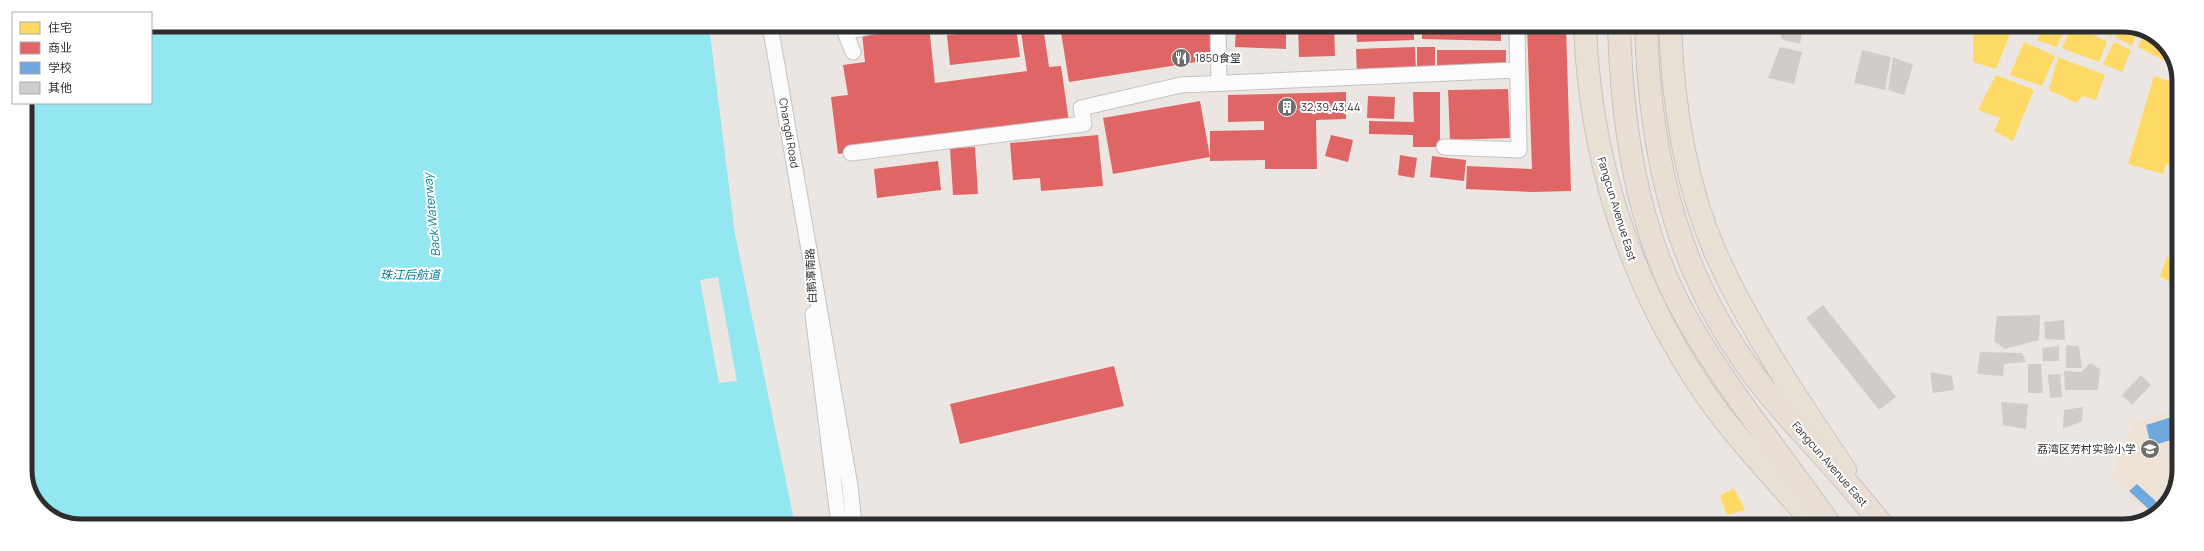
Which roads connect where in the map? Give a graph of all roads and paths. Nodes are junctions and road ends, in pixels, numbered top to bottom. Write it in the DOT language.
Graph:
graph roads {
  1 [pos="771,32"];
  2 [pos="845,32"];
  3 [pos="1218,32"];
  4 [pos="1517,32"];
  5 [pos="1585,32"];
  6 [pos="1619,32"];
  7 [pos="1646,32"];
  8 [pos="1670,32"];
  9 [pos="852,52"];
  10 [pos="1516,70"];
  11 [pos="1219,83"];
  12 [pos="1444,147"];
  13 [pos="851,153"];
  14 [pos="809,241"];
  15 [pos="838,519"];
  16 [pos="853,519"];
  17 [pos="1805,519"];
  18 [pos="1826,519"];
  19 [pos="1877,519"];
  20 [pos="1878,519"];
  1 -- 14 [label="street, Changdi Road"];
  2 -- 9 [label="street"];
  3 -- 11 [label="street"];
  4 -- 10 [label="street"];
  5 -- 17 [label="main road, Fangcun Avenue East"];
  6 -- 18 [label="highway"];
  7 -- 19 [label="highway, Fangcun Avenue East"];
  8 -- 20 [label="main road, Fangcun Avenue East"];
  10 -- 11 [label="street"];
  10 -- 12 [label="street"];
  11 -- 13 [label="street"];
  14 -- 15 [label="street, 白鹅潭南路"];
  14 -- 16 [label="street, 白鹅潭南路"];
}
